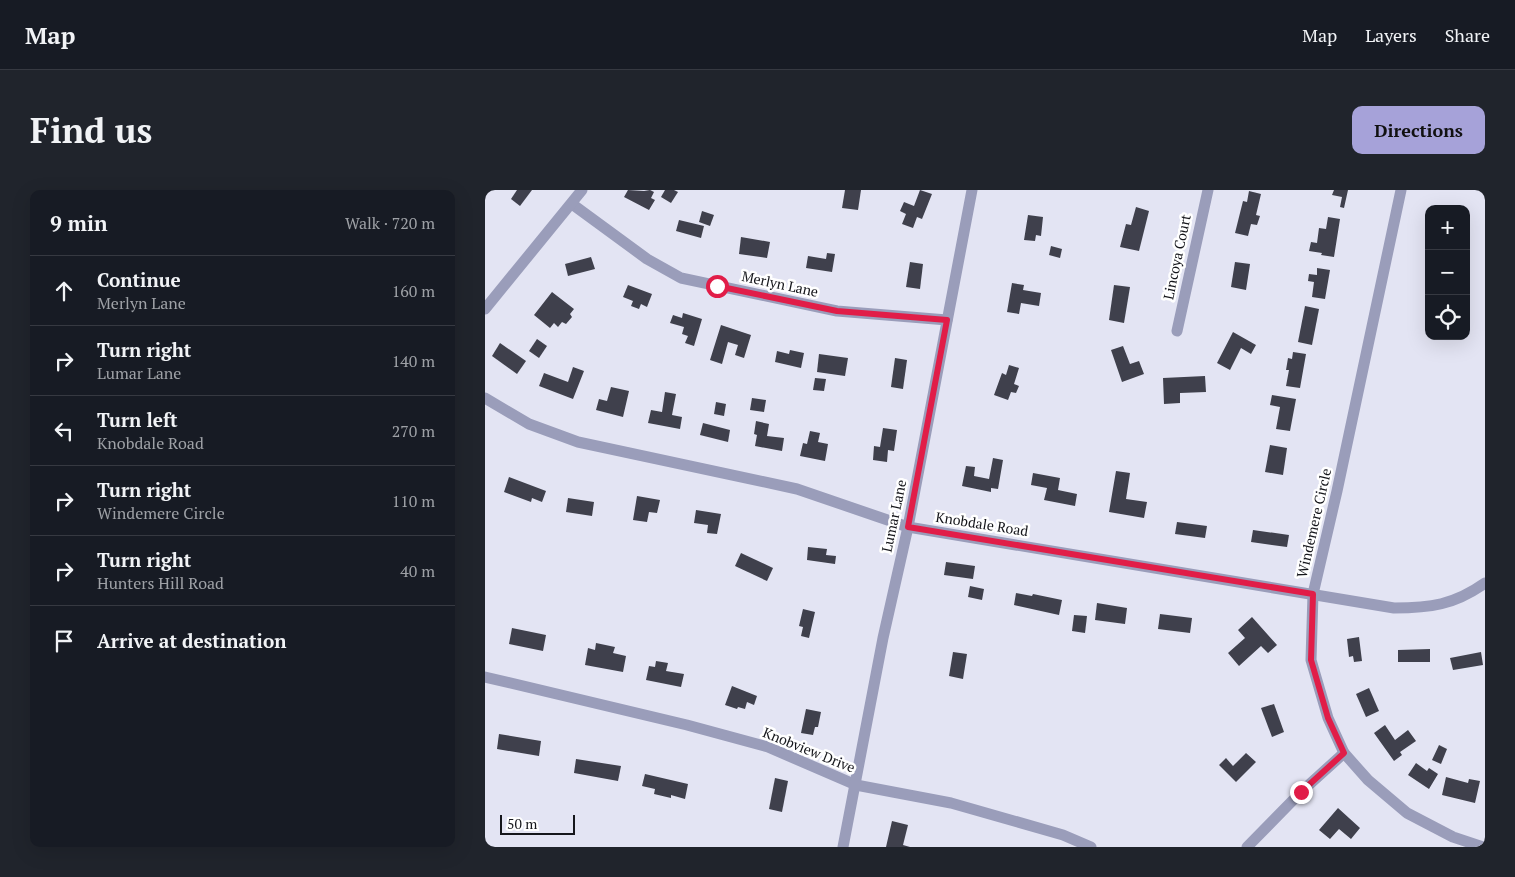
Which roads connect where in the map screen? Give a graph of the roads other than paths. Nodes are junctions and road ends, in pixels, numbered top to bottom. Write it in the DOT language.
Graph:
graph roads {
  1 [pos="583,190"];
  2 [pos="972,190"];
  3 [pos="1208,190"];
  4 [pos="1401,190"];
  5 [pos="572,204"];
  6 [pos="485,309"];
  7 [pos="947,320"];
  8 [pos="1177,331"];
  9 [pos="485,398"];
  10 [pos="908,527"];
  11 [pos="1485,583"];
  12 [pos="1313,594"];
  13 [pos="485,677"];
  14 [pos="1344,753"];
  15 [pos="856,785"];
  16 [pos="843,847"];
  17 [pos="1091,847"];
  18 [pos="1247,847"];
  19 [pos="1483,847"];
  1 -- 5 [label="street"];
  2 -- 7 [label="street, Lumar Lane"];
  3 -- 8 [label="street, Lincoya Court"];
  4 -- 12 [label="street, Windemere Circle"];
  5 -- 6 [label="street"];
  5 -- 7 [label="street, Merlyn Lane"];
  7 -- 10 [label="street, Lumar Lane"];
  9 -- 10 [label="street, Knobdale Road"];
  10 -- 12 [label="street, Knobdale Road"];
  10 -- 15 [label="street, Lumar Lane"];
  11 -- 12 [label="street, Knobdale Road"];
  12 -- 14 [label="street, Windemere Circle"];
  13 -- 15 [label="street, Knobview Drive"];
  14 -- 18 [label="street"];
  14 -- 19 [label="street, Windemere Circle"];
  15 -- 16 [label="street, Lumar Lane"];
  15 -- 17 [label="street, Knobview Drive"];
}
